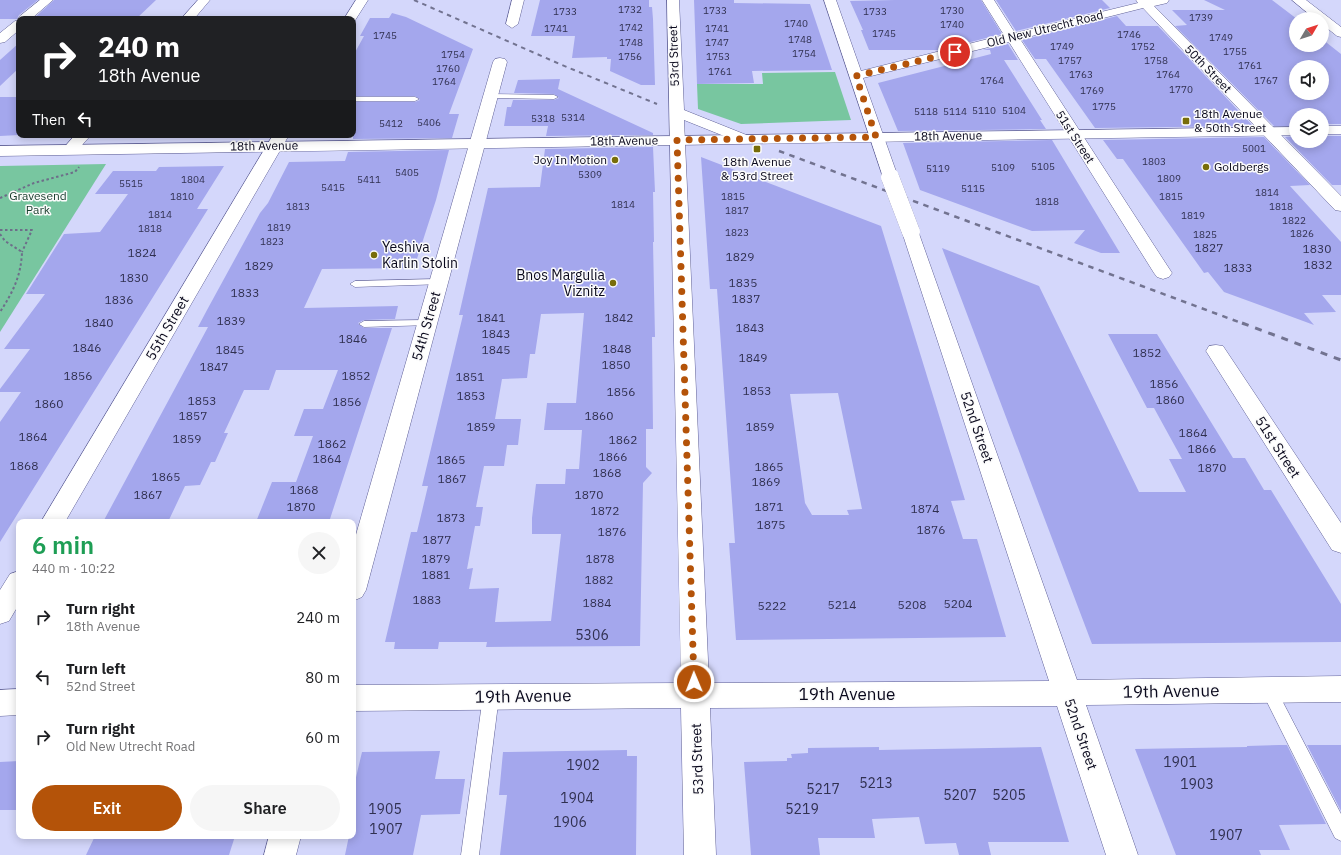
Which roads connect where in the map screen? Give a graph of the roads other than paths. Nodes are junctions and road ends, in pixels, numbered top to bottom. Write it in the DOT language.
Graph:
graph roads {
  1 [pos="47,0"];
  2 [pos="204,0"];
  3 [pos="362,0"];
  4 [pos="518,0"];
  5 [pos="673,0"];
  6 [pos="830,0"];
  7 [pos="988,0"];
  8 [pos="1163,0"];
  9 [pos="1298,0"];
  10 [pos="1144,2"];
  11 [pos="28,16"];
  12 [pos="190,16"];
  13 [pos="352,16"];
  14 [pos="512,24"];
  15 [pos="16,26"];
  16 [pos="1341,33"];
  17 [pos="1010,38"];
  18 [pos="0,39"];
  19 [pos="500,62"];
  20 [pos="856,76"];
  21 [pos="491,96"];
  22 [pos="554,97"];
  23 [pos="356,99"];
  24 [pos="415,99"];
  25 [pos="676,112"];
  26 [pos="1289,130"];
  27 [pos="1329,130"];
  28 [pos="1341,130"];
  29 [pos="1268,131"];
  30 [pos="1073,134"];
  31 [pos="876,137"];
  32 [pos="80,138"];
  33 [pos="744,139"];
  34 [pos="277,140"];
  35 [pos="677,140"];
  36 [pos="477,143"];
  37 [pos="0,150"];
  38 [pos="70,150"];
  39 [pos="1341,206"];
  40 [pos="1163,273"];
  41 [pos="438,282"];
  42 [pos="355,284"];
  43 [pos="427,323"];
  44 [pos="364,324"];
  45 [pos="1216,351"];
  46 [pos="56,519"];
  47 [pos="1341,543"];
  48 [pos="356,579"];
  49 [pos="16,586"];
  50 [pos="0,613"];
  51 [pos="1341,689"];
  52 [pos="1269,690"];
  53 [pos="1067,693"];
  54 [pos="695,694"];
  55 [pos="491,696"];
  56 [pos="356,698"];
  57 [pos="0,702"];
  58 [pos="16,702"];
  59 [pos="1341,832"];
  60 [pos="284,839"];
  61 [pos="280,855"];
  62 [pos="470,855"];
  63 [pos="700,855"];
  64 [pos="1122,855"];
  1 -- 11 [label="street"];
  2 -- 12 [label="street"];
  3 -- 13 [label="street"];
  4 -- 14 [label="street"];
  5 -- 25 [label="street, 53rd Street"];
  6 -- 20 [label="street, 52nd Street"];
  7 -- 17 [label="street, 51st Street"];
  8 -- 10 [label="street, Old New Utrecht Road"];
  9 -- 16 [label="street"];
  10 -- 17 [label="street, Old New Utrecht Road"];
  10 -- 29 [label="street, 50th Street"];
  15 -- 18 [label="street"];
  17 -- 20 [label="street, Old New Utrecht Road"];
  17 -- 30 [label="street, 51st Street"];
  19 -- 21 [label="street, 54th Street"];
  20 -- 31 [label="street, 52nd Street"];
  21 -- 22 [label="lane"];
  21 -- 36 [label="street, 54th Street"];
  23 -- 24 [label="lane"];
  25 -- 33 [label="street"];
  25 -- 35 [label="street, 53rd Street"];
  26 -- 29 [label="street, 18th Avenue"];
  27 -- 28 [label="street"];
  29 -- 30 [label="street, 18th Avenue"];
  29 -- 39 [label="street, 50th Street"];
  30 -- 31 [label="street, 18th Avenue"];
  30 -- 40 [label="street, 51st Street"];
  31 -- 33 [label="street, 18th Avenue"];
  31 -- 53 [label="street, 52nd Street, bridge"];
  32 -- 38 [label="street"];
  33 -- 35 [label="street, 18th Avenue"];
  34 -- 36 [label="street, 18th Avenue"];
  34 -- 38 [label="street, 18th Avenue"];
  34 -- 46 [label="street, 55th Street"];
  35 -- 36 [label="street, 18th Avenue"];
  35 -- 54 [label="street, 53rd Street"];
  36 -- 41 [label="street, 54th Street"];
  37 -- 38 [label="street, 18th Avenue"];
  41 -- 42 [label="lane"];
  41 -- 43 [label="street, 54th Street"];
  43 -- 44 [label="lane"];
  43 -- 48 [label="street, 54th Street"];
  45 -- 47 [label="street, 51st Street"];
  49 -- 50 [label="street"];
  51 -- 52 [label="street, 19th Avenue"];
  52 -- 53 [label="street, 19th Avenue"];
  52 -- 59 [label="lane"];
  53 -- 54 [label="street, 19th Avenue"];
  53 -- 64 [label="street, 52nd Street"];
  54 -- 55 [label="street, 19th Avenue"];
  54 -- 63 [label="street, 53rd Street"];
  55 -- 56 [label="street, 19th Avenue"];
  55 -- 62 [label="lane"];
  57 -- 58 [label="street"];
  60 -- 61 [label="street"];
}
